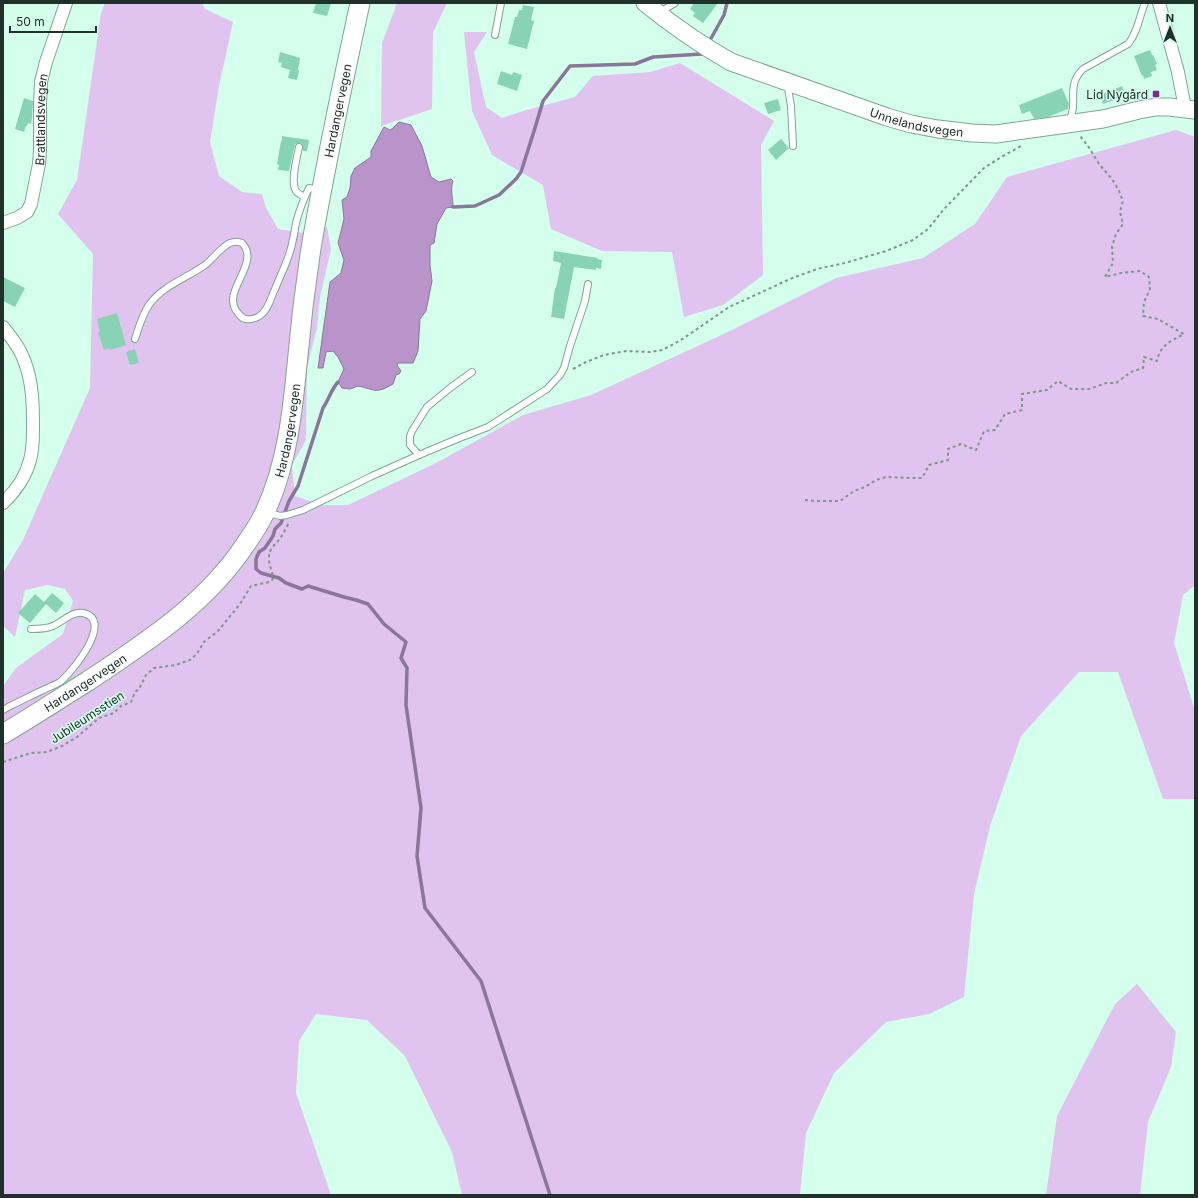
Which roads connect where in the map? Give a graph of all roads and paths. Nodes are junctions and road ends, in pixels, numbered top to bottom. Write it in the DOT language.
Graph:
graph roads {
  1 [pos="66,3"];
  2 [pos="360,3"];
  3 [pos="501,3"];
  4 [pos="645,3"];
  5 [pos="675,3"];
  6 [pos="1145,3"];
  7 [pos="1159,3"];
  8 [pos="659,13"];
  9 [pos="495,35"];
  10 [pos="788,83"];
  11 [pos="1190,109"];
  12 [pos="1032,129"];
  13 [pos="1074,130"];
  14 [pos="793,146"];
  15 [pos="299,147"];
  16 [pos="313,194"];
  17 [pos="3,223"];
  18 [pos="588,284"];
  19 [pos="3,326"];
  20 [pos="135,339"];
  21 [pos="472,372"];
  22 [pos="560,375"];
  23 [pos="419,455"];
  24 [pos="805,500"];
  25 [pos="3,504"];
  26 [pos="265,512"];
  27 [pos="287,515"];
  28 [pos="31,630"];
  29 [pos="3,710"];
  30 [pos="3,734"];
  31 [pos="3,762"];
  1 -- 17 [label="street, Brattlandsvegen"];
  2 -- 16 [label="main road, Hardangervegen"];
  3 -- 9 [label="lane"];
  4 -- 8 [label="main road, Unnelandsvegen"];
  5 -- 8 [label="lane"];
  6 -- 13 [label="lane"];
  7 -- 11 [label="street"];
  8 -- 10 [label="main road, Unnelandsvegen"];
  10 -- 12 [label="main road, Unnelandsvegen"];
  10 -- 14 [label="lane"];
  11 -- 13 [label="main road, Unnelandsvegen"];
  12 -- 13 [label="main road, Unnelandsvegen"];
  12 -- 22 [label="path"];
  13 -- 24 [label="path"];
  15 -- 16 [label="lane"];
  16 -- 20 [label="lane"];
  16 -- 26 [label="main road, Hardangervegen"];
  18 -- 22 [label="lane"];
  19 -- 25 [label="street"];
  21 -- 23 [label="lane"];
  22 -- 23 [label="lane"];
  23 -- 27 [label="lane"];
  26 -- 27 [label="lane"];
  26 -- 30 [label="main road, Hardangervegen"];
  27 -- 31 [label="path, Jubileumsstien"];
  28 -- 29 [label="lane"];
}
